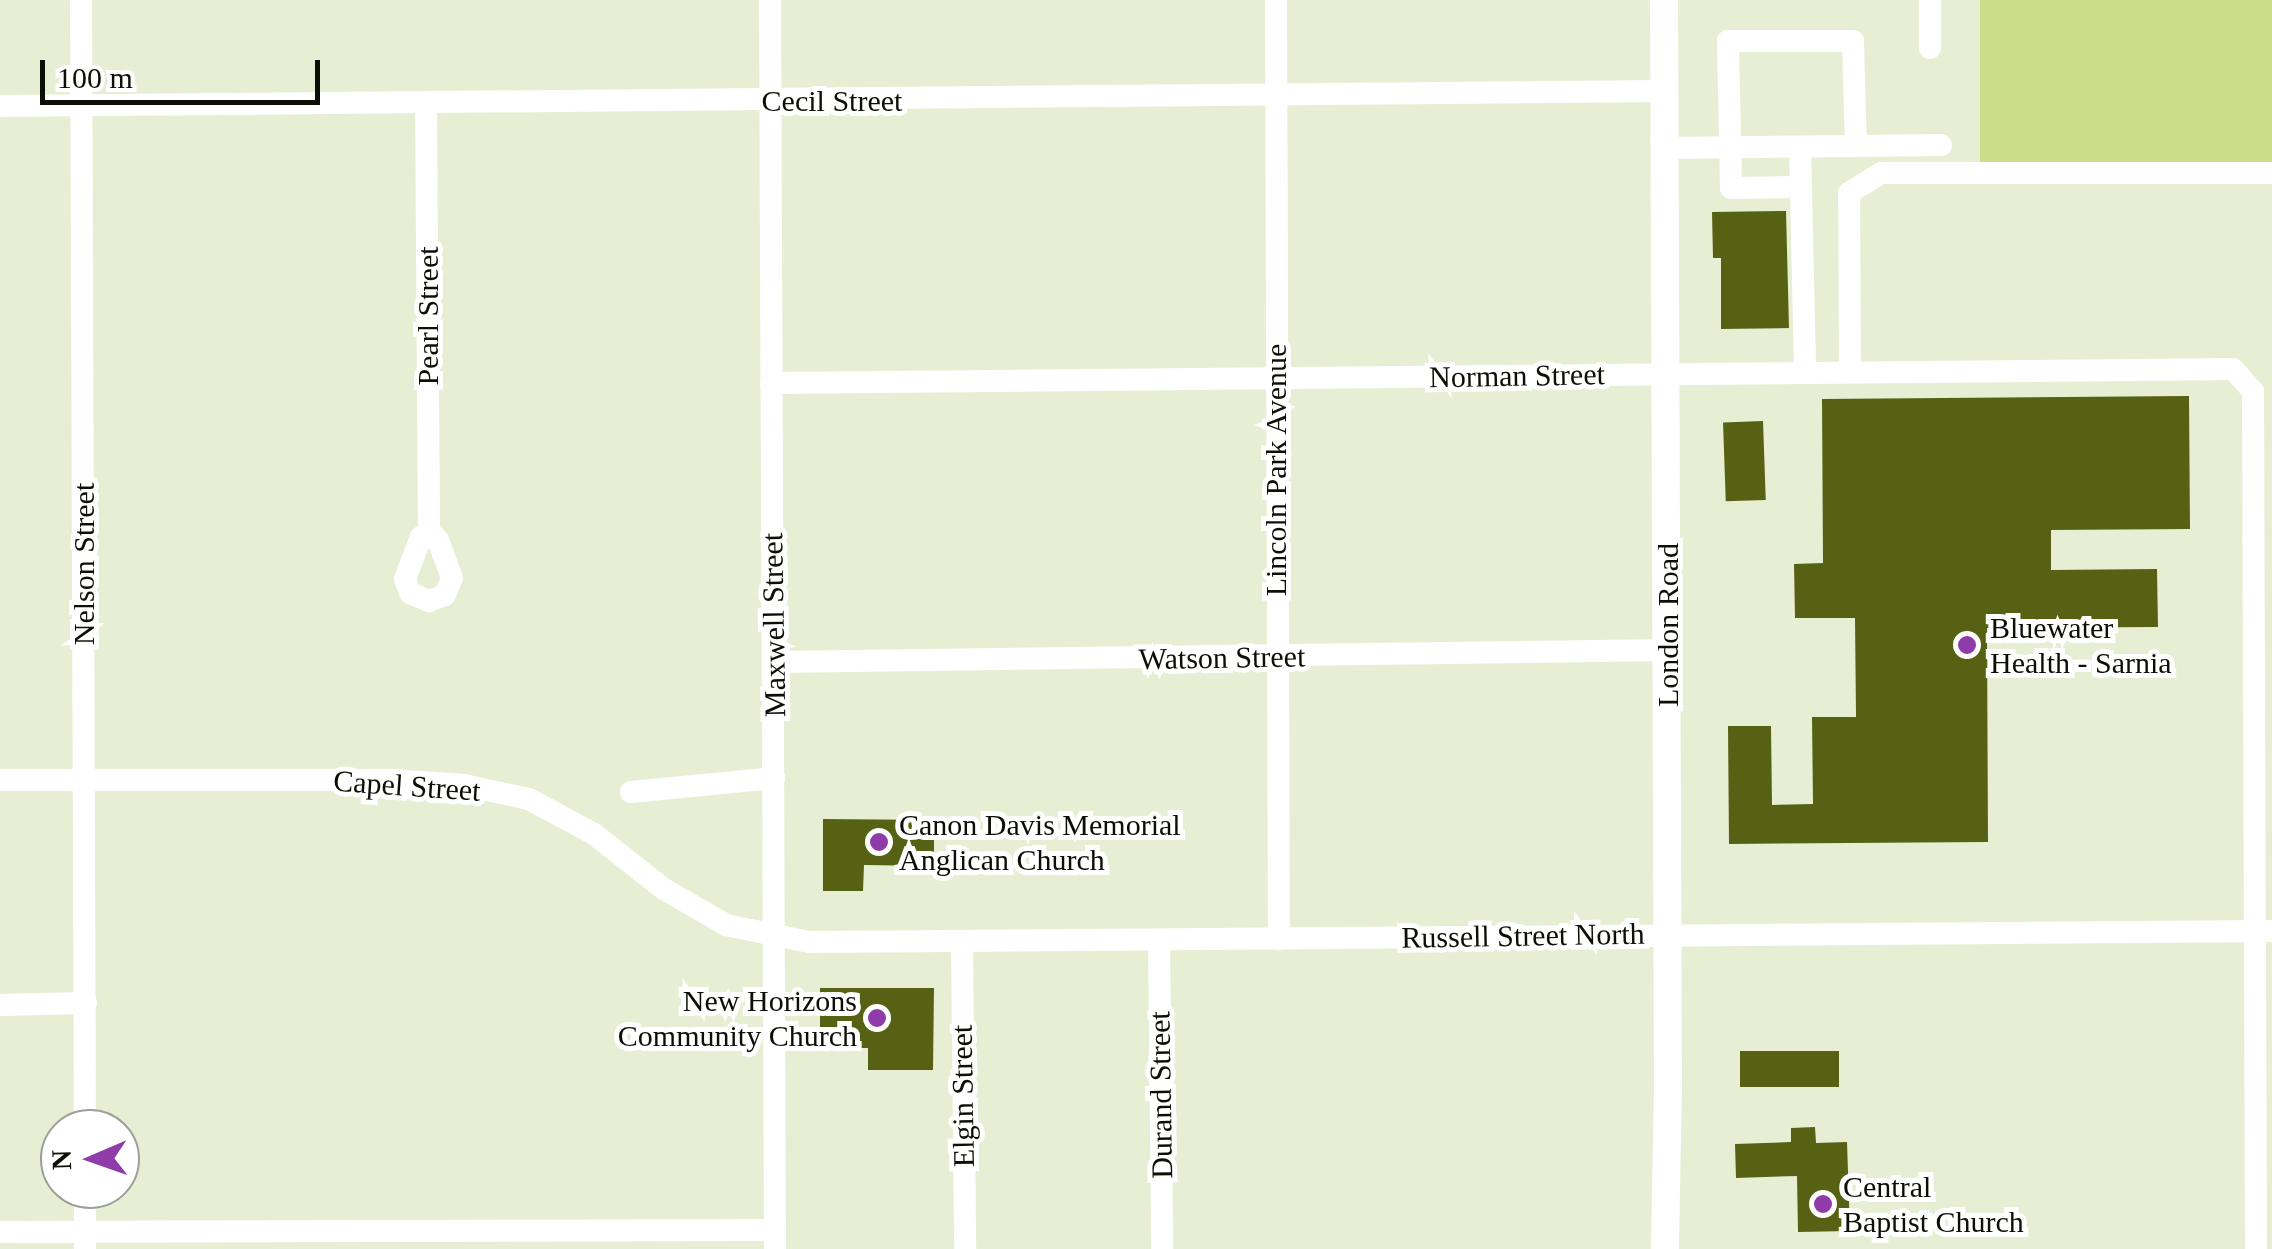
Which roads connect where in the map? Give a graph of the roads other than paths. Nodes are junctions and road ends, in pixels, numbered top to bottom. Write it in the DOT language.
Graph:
graph roads {
  1 [pos="81,0"];
  2 [pos="770,0"];
  3 [pos="1276,0"];
  4 [pos="1664,0"];
  5 [pos="1930,0"];
  6 [pos="1930,48"];
  7 [pos="1664,91"];
  8 [pos="1276,97"];
  9 [pos="426,102"];
  10 [pos="770,102"];
  11 [pos="82,105"];
  12 [pos="0,106"];
  13 [pos="1941,145"];
  14 [pos="1856,146"];
  15 [pos="1800,147"];
  16 [pos="1665,148"];
  17 [pos="1730,148"];
  18 [pos="2272,173"];
  19 [pos="1801,187"];
  20 [pos="1850,372"];
  21 [pos="1805,373"];
  22 [pos="1667,374"];
  23 [pos="1276,378"];
  24 [pos="770,383"];
  25 [pos="428,530"];
  26 [pos="1668,650"];
  27 [pos="1278,658"];
  28 [pos="776,662"];
  29 [pos="2263,723"];
  30 [pos="774,778"];
  31 [pos="0,780"];
  32 [pos="85,780"];
  33 [pos="631,792"];
  34 [pos="2263,932"];
  35 [pos="1667,934"];
  36 [pos="774,937"];
  37 [pos="1279,939"];
  38 [pos="1159,940"];
  39 [pos="962,944"];
  40 [pos="86,1004"];
  41 [pos="0,1005"];
  42 [pos="85,1109"];
  43 [pos="85,1209"];
  44 [pos="0,1232"];
  45 [pos="85,1240"];
  46 [pos="775,1240"];
  47 [pos="965,1249"];
  48 [pos="1162,1249"];
  49 [pos="1665,1249"];
  50 [pos="2256,1249"];
  1 -- 11 [label="street, Nelson Street"];
  2 -- 10 [label="street, Maxwell Street"];
  3 -- 8 [label="street, Lincoln Park Avenue"];
  4 -- 7 [label="main road, London Road"];
  5 -- 6 [label="street"];
  7 -- 8 [label="street, Cecil Street"];
  7 -- 16 [label="main road, London Road"];
  8 -- 10 [label="street, Cecil Street"];
  8 -- 23 [label="street, Lincoln Park Avenue"];
  9 -- 10 [label="street, Cecil Street"];
  9 -- 11 [label="street, Cecil Street"];
  9 -- 25 [label="street, Pearl Street"];
  10 -- 24 [label="street, Maxwell Street"];
  11 -- 12 [label="street, Cecil Street"];
  11 -- 32 [label="street, Nelson Street"];
  13 -- 14 [label="street"];
  14 -- 15 [label="street"];
  14 -- 17 [label="street"];
  15 -- 17 [label="street"];
  15 -- 19 [label="street"];
  16 -- 17 [label="street"];
  16 -- 22 [label="main road, London Road"];
  17 -- 19 [label="street"];
  18 -- 20 [label="street"];
  19 -- 21 [label="street"];
  20 -- 21 [label="street, Norman Street"];
  20 -- 29 [label="street, Norman Street"];
  21 -- 22 [label="street, Norman Street"];
  22 -- 23 [label="street, Norman Street"];
  22 -- 26 [label="main road, London Road"];
  23 -- 24 [label="street, Norman Street"];
  23 -- 27 [label="street, Lincoln Park Avenue"];
  24 -- 28 [label="street, Maxwell Street"];
  26 -- 27 [label="street, Watson Street"];
  26 -- 35 [label="main road, London Road"];
  27 -- 28 [label="street, Watson Street"];
  27 -- 37 [label="street, Lincoln Park Avenue"];
  28 -- 30 [label="street, Maxwell Street"];
  29 -- 34 [label="street"];
  30 -- 33 [label="street"];
  30 -- 36 [label="street, Maxwell Street"];
  31 -- 32 [label="street, Capel Street"];
  32 -- 36 [label="street, Capel Street"];
  32 -- 40 [label="street, Nelson Street"];
  34 -- 35 [label="street, Russell Street North"];
  34 -- 50 [label="street"];
  35 -- 37 [label="street, Russell Street North"];
  35 -- 49 [label="main road, London Road"];
  36 -- 39 [label="street, Russell Street North"];
  36 -- 46 [label="street, Maxwell Street"];
  37 -- 38 [label="street, Russell Street North"];
  38 -- 39 [label="street, Russell Street North"];
  38 -- 48 [label="street, Durand Street"];
  39 -- 47 [label="street, Elgin Street"];
  40 -- 41 [label="street"];
  40 -- 42 [label="street, Nelson Street"];
  43 -- 45 [label="street"];
  44 -- 45 [label="street"];
  45 -- 46 [label="street"];
}
